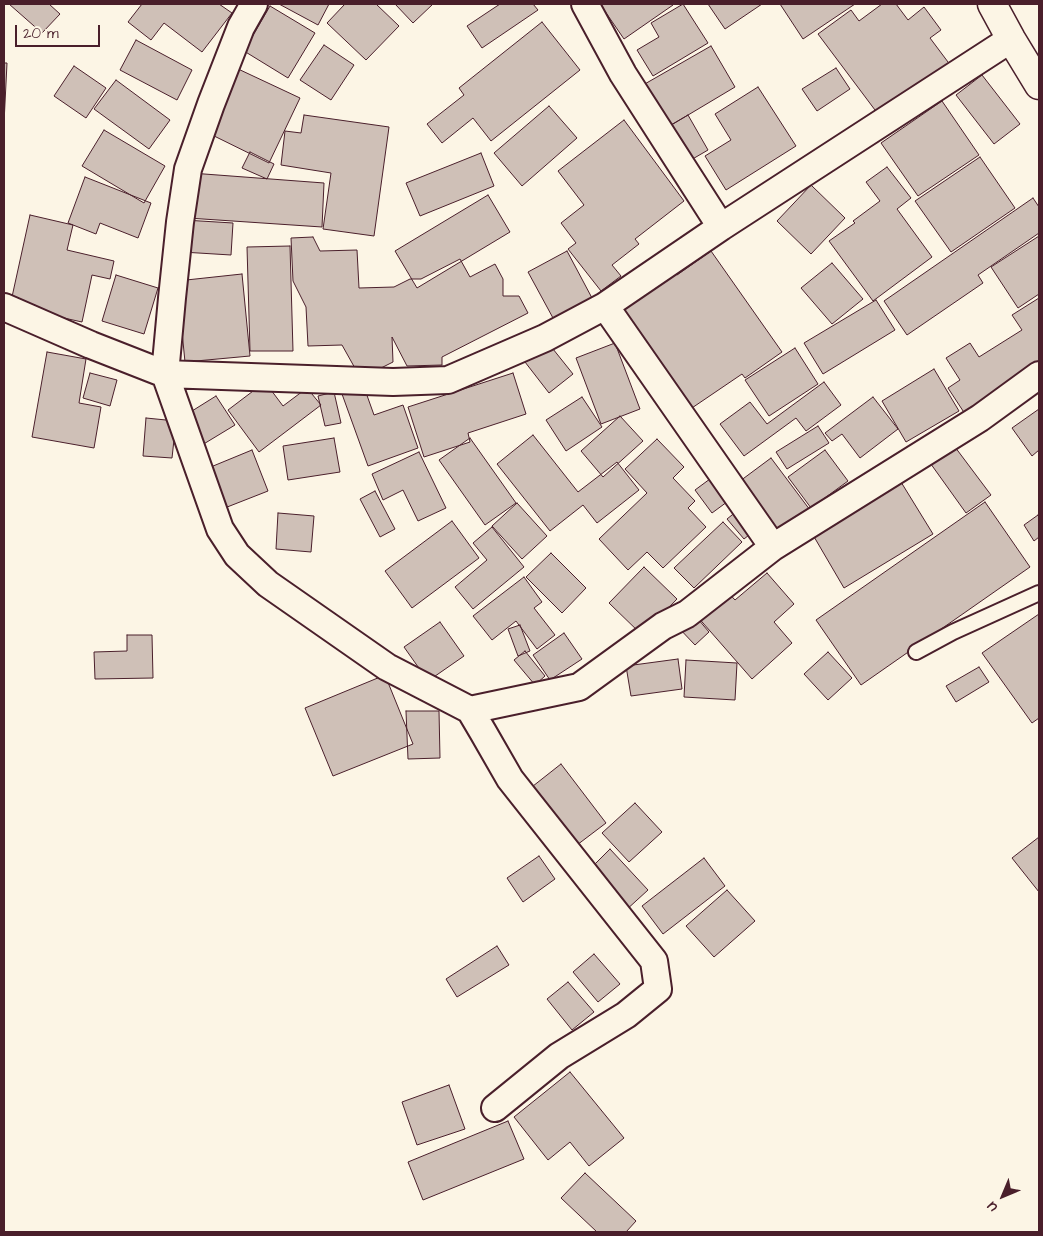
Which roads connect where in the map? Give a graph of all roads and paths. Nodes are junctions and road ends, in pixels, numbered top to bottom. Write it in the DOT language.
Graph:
graph roads {
  1 [pos="254,4"];
  2 [pos="585,4"];
  3 [pos="992,4"];
  4 [pos="1011,39"];
  5 [pos="1039,85"];
  6 [pos="721,227"];
  7 [pos="605,306"];
  8 [pos="4,307"];
  9 [pos="165,374"];
  10 [pos="1039,375"];
  11 [pos="773,547"];
  12 [pos="1039,593"];
  13 [pos="916,652"];
  14 [pos="470,710"];
  15 [pos="495,1108"];
  1 -- 9 [label="street"];
  2 -- 6 [label="street"];
  3 -- 4 [label="highway"];
  4 -- 5 [label="highway"];
  4 -- 6 [label="street"];
  6 -- 7 [label="street"];
  7 -- 9 [label="street"];
  7 -- 11 [label="street"];
  8 -- 9 [label="street"];
  9 -- 14 [label="street"];
  10 -- 11 [label="street"];
  11 -- 14 [label="street"];
  12 -- 13 [label="lane"];
  14 -- 15 [label="street"];
}
